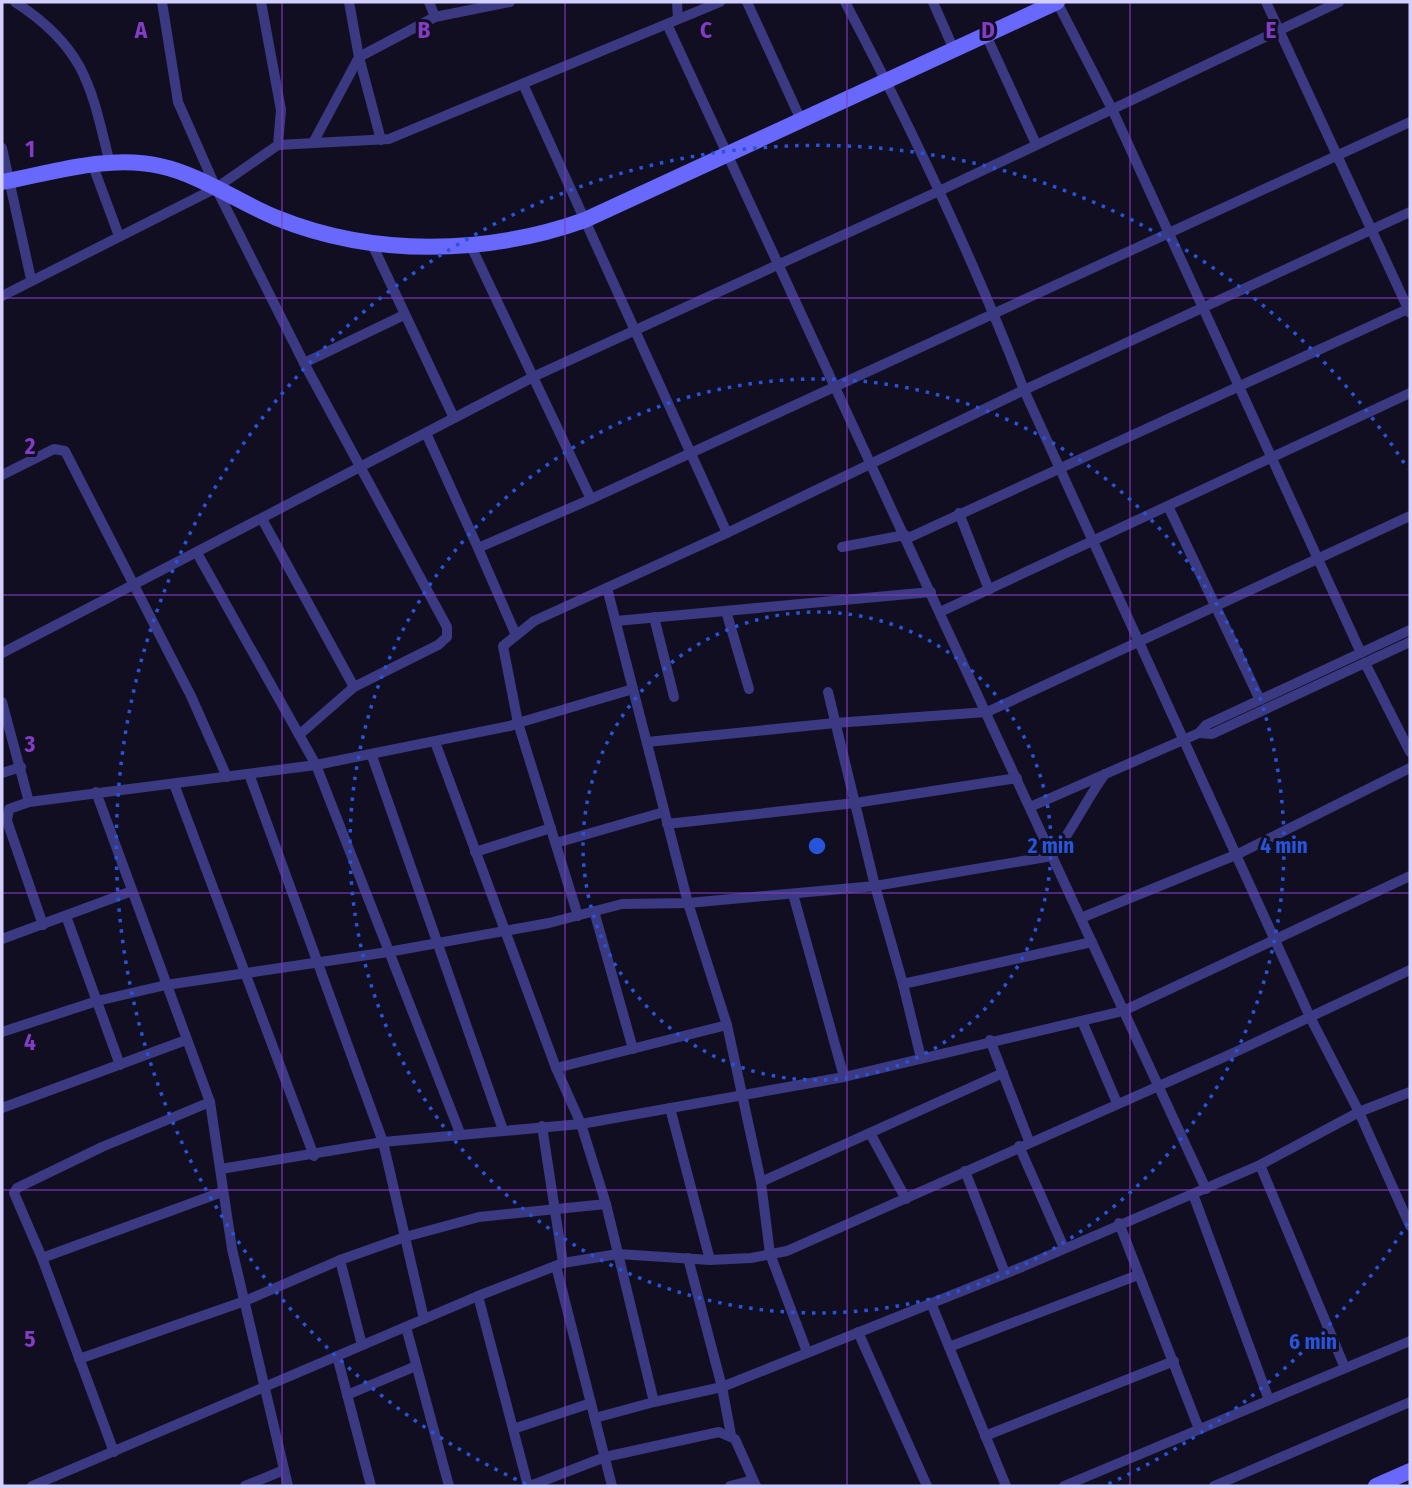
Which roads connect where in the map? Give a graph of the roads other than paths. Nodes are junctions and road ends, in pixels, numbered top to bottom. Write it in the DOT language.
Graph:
graph roads {
  1 [pos="15,2"];
  2 [pos="162,2"];
  3 [pos="261,2"];
  4 [pos="349,2"];
  5 [pos="429,2"];
  6 [pos="510,2"];
  7 [pos="677,2"];
  8 [pos="720,2"];
  9 [pos="747,2"];
  10 [pos="845,2"];
  11 [pos="933,2"];
  12 [pos="1057,2"];
  13 [pos="1266,2"];
  14 [pos="1339,2"];
  15 [pos="435,17"];
  16 [pos="673,22"];
  17 [pos="1279,29"];
  18 [pos="986,35"];
  19 [pos="954,50"];
  20 [pos="359,57"];
  21 [pos="887,81"];
  22 [pos="523,84"];
  23 [pos="1112,109"];
  24 [pos="801,120"];
  25 [pos="1410,122"];
  26 [pos="381,140"];
  27 [pos="314,141"];
  28 [pos="1036,144"];
  29 [pos="278,145"];
  30 [pos="2,148"];
  31 [pos="728,154"];
  32 [pos="1337,156"];
  33 [pos="110,164"];
  34 [pos="93,166"];
  35 [pos="5,182"];
  36 [pos="216,188"];
  37 [pos="937,192"];
  38 [pos="1410,212"];
  39 [pos="584,220"];
  40 [pos="1373,228"];
  41 [pos="1168,233"];
  42 [pos="119,236"];
  43 [pos="371,242"];
  44 [pos="470,244"];
  45 [pos="780,265"];
  46 [pos="31,279"];
  47 [pos="2,296"];
  48 [pos="1202,310"];
  49 [pos="1410,310"];
  50 [pos="995,313"];
  51 [pos="404,315"];
  52 [pos="635,330"];
  53 [pos="304,363"];
  54 [pos="535,376"];
  55 [pos="836,386"];
  56 [pos="1238,386"];
  57 [pos="1024,390"];
  58 [pos="1410,393"];
  59 [pos="454,418"];
  60 [pos="426,433"];
  61 [pos="691,453"];
  62 [pos="1272,457"];
  63 [pos="872,464"];
  64 [pos="1061,466"];
  65 [pos="359,468"];
  66 [pos="2,475"];
  67 [pos="591,499"];
  68 [pos="1168,506"];
  69 [pos="959,513"];
  70 [pos="1410,516"];
  71 [pos="262,519"];
  72 [pos="727,533"];
  73 [pos="906,537"];
  74 [pos="1095,540"];
  75 [pos="842,547"];
  76 [pos="478,548"];
  77 [pos="197,553"];
  78 [pos="1319,559"];
  79 [pos="136,586"];
  80 [pos="607,588"];
  81 [pos="989,590"];
  82 [pos="931,592"];
  83 [pos="1215,607"];
  84 [pos="726,611"];
  85 [pos="940,612"];
  86 [pos="654,618"];
  87 [pos="616,621"];
  88 [pos="1410,630"];
  89 [pos="515,633"];
  90 [pos="1140,641"];
  91 [pos="1410,642"];
  92 [pos="2,653"];
  93 [pos="1363,658"];
  94 [pos="354,687"];
  95 [pos="633,689"];
  96 [pos="748,689"];
  97 [pos="828,692"];
  98 [pos="674,698"];
  99 [pos="1260,700"];
  100 [pos="2,707"];
  101 [pos="986,712"];
  102 [pos="518,723"];
  103 [pos="835,723"];
  104 [pos="1199,733"];
  105 [pos="299,735"];
  106 [pos="1185,740"];
  107 [pos="435,742"];
  108 [pos="646,742"];
  109 [pos="1410,752"];
  110 [pos="372,755"];
  111 [pos="316,765"];
  112 [pos="21,767"];
  113 [pos="1410,768"];
  114 [pos="2,772"];
  115 [pos="249,774"];
  116 [pos="1105,774"];
  117 [pos="227,776"];
  118 [pos="1017,778"];
  119 [pos="174,784"];
  120 [pos="96,792"];
  121 [pos="29,802"];
  122 [pos="855,803"];
  123 [pos="1030,807"];
  124 [pos="664,812"];
  125 [pos="667,824"];
  126 [pos="551,828"];
  127 [pos="555,843"];
  128 [pos="475,852"];
  129 [pos="1238,854"];
  130 [pos="1052,856"];
  131 [pos="1409,879"];
  132 [pos="875,886"];
  133 [pos="132,891"];
  134 [pos="793,894"];
  135 [pos="688,903"];
  136 [pos="594,911"];
  137 [pos="66,916"];
  138 [pos="578,916"];
  139 [pos="1081,918"];
  140 [pos="43,925"];
  141 [pos="506,930"];
  142 [pos="1275,938"];
  143 [pos="2,939"];
  144 [pos="1092,942"];
  145 [pos="438,943"];
  146 [pos="388,952"];
  147 [pos="320,963"];
  148 [pos="1410,970"];
  149 [pos="245,975"];
  150 [pos="903,984"];
  151 [pos="166,985"];
  152 [pos="97,1001"];
  153 [pos="1123,1011"];
  154 [pos="1310,1017"];
  155 [pos="1082,1021"];
  156 [pos="727,1025"];
  157 [pos="2,1032"];
  158 [pos="186,1040"];
  159 [pos="990,1040"];
  160 [pos="633,1049"];
  161 [pos="921,1058"];
  162 [pos="120,1065"];
  163 [pos="556,1068"];
  164 [pos="1003,1073"];
  165 [pos="844,1077"];
  166 [pos="1158,1085"];
  167 [pos="1410,1092"];
  168 [pos="744,1096"];
  169 [pos="210,1102"];
  170 [pos="1117,1103"];
  171 [pos="2,1108"];
  172 [pos="670,1108"];
  173 [pos="1359,1112"];
  174 [pos="581,1124"];
  175 [pos="542,1126"];
  176 [pos="503,1129"];
  177 [pos="460,1133"];
  178 [pos="870,1133"];
  179 [pos="383,1142"];
  180 [pos="1023,1143"];
  181 [pos="314,1156"];
  182 [pos="1260,1165"];
  183 [pos="221,1169"];
  184 [pos="965,1171"];
  185 [pos="761,1182"];
  186 [pos="1206,1189"];
  187 [pos="222,1192"];
  188 [pos="1192,1195"];
  189 [pos="906,1199"];
  190 [pos="606,1204"];
  191 [pos="555,1210"];
  192 [pos="1119,1223"];
  193 [pos="1410,1226"];
  194 [pos="405,1237"];
  195 [pos="1064,1248"];
  196 [pos="618,1254"];
  197 [pos="770,1254"];
  198 [pos="42,1258"];
  199 [pos="688,1258"];
  200 [pos="340,1260"];
  201 [pos="710,1260"];
  202 [pos="559,1265"];
  203 [pos="1005,1273"];
  204 [pos="1138,1275"];
  205 [pos="478,1296"];
  206 [pos="245,1300"];
  207 [pos="931,1303"];
  208 [pos="424,1319"];
  209 [pos="406,1327"];
  210 [pos="858,1332"];
  211 [pos="1410,1341"];
  212 [pos="362,1345"];
  213 [pos="949,1347"];
  214 [pos="807,1352"];
  215 [pos="337,1356"];
  216 [pos="79,1359"];
  217 [pos="1174,1361"];
  218 [pos="416,1366"];
  219 [pos="1345,1368"];
  220 [pos="722,1387"];
  221 [pos="263,1389"];
  222 [pos="347,1395"];
  223 [pos="1269,1400"];
  224 [pos="654,1402"];
  225 [pos="1410,1402"];
  226 [pos="591,1404"];
  227 [pos="595,1418"];
  228 [pos="513,1429"];
  229 [pos="1199,1429"];
  230 [pos="731,1435"];
  231 [pos="985,1436"];
  232 [pos="114,1452"];
  233 [pos="605,1457"];
  234 [pos="284,1470"];
  235 [pos="1410,1471"];
  236 [pos="754,1483"];
  237 [pos="32,1486"];
  238 [pos="244,1486"];
  239 [pos="288,1486"];
  240 [pos="371,1486"];
  241 [pos="449,1486"];
  242 [pos="529,1486"];
  243 [pos="612,1486"];
  244 [pos="730,1486"];
  245 [pos="927,1486"];
  246 [pos="1006,1486"];
  247 [pos="1064,1486"];
  248 [pos="1214,1486"];
  249 [pos="1377,1486"];
  1 -- 33 [label="street"];
  2 -- 36 [label="street"];
  3 -- 29 [label="street"];
  4 -- 20 [label="street"];
  5 -- 15 [label="street"];
  6 -- 15 [label="street"];
  7 -- 16 [label="street"];
  8 -- 16 [label="street"];
  9 -- 24 [label="street"];
  10 -- 21 [label="street"];
  11 -- 19 [label="street"];
  12 -- 18 [label="street"];
  12 -- 23 [label="street"];
  13 -- 17 [label="street"];
  14 -- 17 [label="street"];
  15 -- 20 [label="street"];
  16 -- 22 [label="street"];
  16 -- 31 [label="street"];
  17 -- 23 [label="street"];
  17 -- 32 [label="street"];
  18 -- 19 [label="street"];
  18 -- 28 [label="street"];
  19 -- 21 [label="street"];
  20 -- 26 [label="street"];
  20 -- 27 [label="street"];
  21 -- 24 [label="street"];
  21 -- 37 [label="street"];
  22 -- 26 [label="street"];
  22 -- 39 [label="street"];
  23 -- 28 [label="street"];
  23 -- 41 [label="street"];
  24 -- 31 [label="street"];
  25 -- 32 [label="street"];
  26 -- 27 [label="street"];
  27 -- 29 [label="street"];
  28 -- 37 [label="street"];
  29 -- 36 [label="street"];
  30 -- 35 [label="street"];
  31 -- 39 [label="street"];
  31 -- 45 [label="street"];
  32 -- 40 [label="street"];
  32 -- 41 [label="street"];
  33 -- 34 [label="street"];
  33 -- 36 [label="street"];
  34 -- 35 [label="street"];
  34 -- 42 [label="street"];
  35 -- 46 [label="street"];
  36 -- 42 [label="street"];
  36 -- 43 [label="street"];
  36 -- 53 [label="street"];
  37 -- 45 [label="street"];
  37 -- 50 [label="street"];
  38 -- 40 [label="street"];
  39 -- 44 [label="street"];
  39 -- 52 [label="street"];
  40 -- 48 [label="street"];
  40 -- 49 [label="street"];
  41 -- 48 [label="street"];
  41 -- 50 [label="street"];
  42 -- 46 [label="street"];
  43 -- 44 [label="street"];
  43 -- 51 [label="street"];
  44 -- 54 [label="street"];
  45 -- 52 [label="street"];
  45 -- 55 [label="street"];
  46 -- 47 [label="street"];
  48 -- 56 [label="street"];
  48 -- 57 [label="street"];
  49 -- 56 [label="street"];
  50 -- 55 [label="street"];
  50 -- 57 [label="street"];
  51 -- 53 [label="street"];
  51 -- 59 [label="street"];
  52 -- 54 [label="street"];
  52 -- 61 [label="street"];
  53 -- 65 [label="street"];
  54 -- 59 [label="street"];
  54 -- 67 [label="street"];
  55 -- 61 [label="street"];
  55 -- 63 [label="street"];
  56 -- 62 [label="street"];
  56 -- 64 [label="street"];
  57 -- 63 [label="street"];
  57 -- 64 [label="street"];
  58 -- 62 [label="street"];
  59 -- 60 [label="street"];
  60 -- 65 [label="street"];
  60 -- 76 [label="street"];
  61 -- 67 [label="street"];
  61 -- 72 [label="street"];
  62 -- 68 [label="street"];
  62 -- 78 [label="street"];
  63 -- 72 [label="street"];
  63 -- 73 [label="street"];
  64 -- 69 [label="street"];
  64 -- 74 [label="street"];
  65 -- 71 [label="street"];
  65 -- 94 [label="street"];
  66 -- 79 [label="street"];
  67 -- 76 [label="street"];
  68 -- 74 [label="street"];
  68 -- 83 [label="street"];
  69 -- 73 [label="street"];
  69 -- 81 [label="street"];
  70 -- 78 [label="street"];
  71 -- 77 [label="street"];
  71 -- 94 [label="street"];
  72 -- 80 [label="street"];
  73 -- 75 [label="street"];
  73 -- 82 [label="street"];
  74 -- 81 [label="street"];
  74 -- 90 [label="street"];
  76 -- 89 [label="street"];
  77 -- 79 [label="street"];
  77 -- 105 [label="street"];
  78 -- 83 [label="street"];
  78 -- 93 [label="street"];
  79 -- 92 [label="street"];
  79 -- 117 [label="street"];
  80 -- 87 [label="street"];
  80 -- 89 [label="street"];
  81 -- 85 [label="street"];
  82 -- 84 [label="street"];
  82 -- 85 [label="street"];
  83 -- 90 [label="street"];
  83 -- 99 [label="street"];
  84 -- 86 [label="street"];
  84 -- 96 [label="street"];
  85 -- 101 [label="street"];
  86 -- 87 [label="street"];
  86 -- 98 [label="street"];
  87 -- 95 [label="street"];
  88 -- 93 [label="street"];
  89 -- 102 [label="street"];
  90 -- 101 [label="street"];
  90 -- 106 [label="street"];
  91 -- 93 [label="street"];
  93 -- 99 [label="street"];
  93 -- 104 [label="street"];
  93 -- 109 [label="street"];
  94 -- 105 [label="street"];
  95 -- 102 [label="street"];
  95 -- 108 [label="street"];
  97 -- 103 [label="street"];
  99 -- 104 [label="street"];
  100 -- 112 [label="street"];
  101 -- 103 [label="street"];
  101 -- 118 [label="street"];
  102 -- 107 [label="street"];
  102 -- 126 [label="street"];
  103 -- 108 [label="street"];
  103 -- 122 [label="street"];
  104 -- 106 [label="street"];
  105 -- 111 [label="street"];
  106 -- 116 [label="street"];
  106 -- 129 [label="street"];
  107 -- 110 [label="street"];
  107 -- 128 [label="street"];
  108 -- 124 [label="street"];
  110 -- 111 [label="street"];
  110 -- 145 [label="street"];
  111 -- 115 [label="street"];
  111 -- 146 [label="street"];
  112 -- 114 [label="street"];
  112 -- 121 [label="street"];
  113 -- 129 [label="street"];
  115 -- 117 [label="street"];
  115 -- 147 [label="street"];
  116 -- 123 [label="street"];
  116 -- 130 [label="street"];
  117 -- 119 [label="street"];
  118 -- 122 [label="street"];
  118 -- 123 [label="street"];
  119 -- 120 [label="street"];
  119 -- 149 [label="street"];
  120 -- 121 [label="street"];
  120 -- 133 [label="street"];
  121 -- 140 [label="street"];
  122 -- 125 [label="street"];
  122 -- 132 [label="street"];
  123 -- 130 [label="street"];
  124 -- 125 [label="street"];
  124 -- 127 [label="street"];
  125 -- 135 [label="street"];
  126 -- 127 [label="street"];
  126 -- 128 [label="street"];
  127 -- 138 [label="street"];
  128 -- 141 [label="street"];
  129 -- 139 [label="street"];
  129 -- 142 [label="street"];
  130 -- 132 [label="street"];
  130 -- 139 [label="street"];
  131 -- 142 [label="street"];
  132 -- 134 [label="street"];
  132 -- 150 [label="street"];
  133 -- 137 [label="street"];
  133 -- 151 [label="street"];
  134 -- 135 [label="street"];
  134 -- 165 [label="street"];
  135 -- 136 [label="street"];
  135 -- 156 [label="street"];
  136 -- 138 [label="street"];
  136 -- 160 [label="street"];
  137 -- 140 [label="street"];
  137 -- 152 [label="street"];
  138 -- 141 [label="street"];
  139 -- 144 [label="street"];
  140 -- 143 [label="street"];
  141 -- 145 [label="street"];
  141 -- 163 [label="street"];
  142 -- 153 [label="street"];
  142 -- 154 [label="street"];
  144 -- 150 [label="street"];
  144 -- 153 [label="street"];
  145 -- 146 [label="street"];
  145 -- 176 [label="street"];
  146 -- 147 [label="street"];
  146 -- 177 [label="street"];
  147 -- 149 [label="street"];
  147 -- 179 [label="street"];
  148 -- 154 [label="street"];
  149 -- 151 [label="street"];
  149 -- 181 [label="street"];
  150 -- 161 [label="street"];
  151 -- 152 [label="street"];
  151 -- 158 [label="street"];
  152 -- 157 [label="street"];
  152 -- 162 [label="street"];
  153 -- 155 [label="street"];
  153 -- 166 [label="street"];
  154 -- 166 [label="street"];
  154 -- 173 [label="street"];
  155 -- 159 [label="street"];
  155 -- 170 [label="street"];
  156 -- 160 [label="street"];
  156 -- 168 [label="street"];
  158 -- 162 [label="street"];
  158 -- 169 [label="street"];
  159 -- 161 [label="street"];
  159 -- 164 [label="street"];
  160 -- 163 [label="street"];
  161 -- 165 [label="street"];
  162 -- 171 [label="street"];
  163 -- 174 [label="street"];
  164 -- 178 [label="street"];
  164 -- 180 [label="street"];
  165 -- 168 [label="street"];
  166 -- 170 [label="street"];
  166 -- 186 [label="street"];
  167 -- 173 [label="street"];
  168 -- 172 [label="street"];
  168 -- 185 [label="street"];
  169 -- 183 [label="street"];
  169 -- 198 [label="street"];
  170 -- 180 [label="street"];
  172 -- 174 [label="street"];
  172 -- 201 [label="street"];
  173 -- 182 [label="street"];
  173 -- 193 [label="street"];
  174 -- 175 [label="street"];
  174 -- 190 [label="street"];
  175 -- 176 [label="street"];
  175 -- 191 [label="street"];
  176 -- 177 [label="street"];
  177 -- 179 [label="street"];
  178 -- 185 [label="street"];
  178 -- 189 [label="street"];
  179 -- 181 [label="street"];
  179 -- 194 [label="street"];
  180 -- 184 [label="street"];
  180 -- 195 [label="street"];
  181 -- 183 [label="street"];
  182 -- 186 [label="street"];
  182 -- 219 [label="street"];
  183 -- 187 [label="street"];
  184 -- 189 [label="street"];
  184 -- 203 [label="street"];
  185 -- 197 [label="street"];
  186 -- 188 [label="street"];
  187 -- 198 [label="street"];
  187 -- 206 [label="street"];
  188 -- 192 [label="street"];
  188 -- 223 [label="street"];
  189 -- 197 [label="street"];
  190 -- 191 [label="street"];
  190 -- 196 [label="street"];
  191 -- 194 [label="street"];
  191 -- 202 [label="street"];
  192 -- 195 [label="street"];
  192 -- 204 [label="street"];
  194 -- 200 [label="street"];
  194 -- 208 [label="street"];
  195 -- 203 [label="street"];
  196 -- 199 [label="street"];
  196 -- 202 [label="street"];
  196 -- 224 [label="street"];
  197 -- 201 [label="street"];
  197 -- 214 [label="street"];
  198 -- 216 [label="street"];
  199 -- 201 [label="street"];
  199 -- 220 [label="street"];
  200 -- 206 [label="street"];
  200 -- 212 [label="street"];
  202 -- 205 [label="street"];
  202 -- 226 [label="street"];
  203 -- 207 [label="street"];
  204 -- 213 [label="street"];
  204 -- 217 [label="street"];
  205 -- 208 [label="street"];
  205 -- 228 [label="street"];
  206 -- 216 [label="street"];
  206 -- 221 [label="street"];
  207 -- 210 [label="street"];
  207 -- 213 [label="street"];
  208 -- 209 [label="street"];
  209 -- 212 [label="street"];
  209 -- 218 [label="street"];
  210 -- 214 [label="street"];
  210 -- 245 [label="street"];
  211 -- 219 [label="street"];
  212 -- 215 [label="street"];
  213 -- 231 [label="street"];
  214 -- 220 [label="street"];
  215 -- 221 [label="street"];
  215 -- 222 [label="street"];
  216 -- 232 [label="street"];
  217 -- 229 [label="street"];
  217 -- 231 [label="street"];
  218 -- 222 [label="street"];
  218 -- 241 [label="street"];
  219 -- 223 [label="street"];
  220 -- 224 [label="street"];
  220 -- 230 [label="street"];
  221 -- 232 [label="street"];
  221 -- 234 [label="street"];
  222 -- 240 [label="street"];
  223 -- 229 [label="street"];
  224 -- 227 [label="street"];
  225 -- 248 [label="street"];
  226 -- 227 [label="street"];
  226 -- 228 [label="street"];
  227 -- 233 [label="street"];
  228 -- 242 [label="street"];
  229 -- 247 [label="street"];
  230 -- 233 [label="street"];
  230 -- 236 [label="street"];
  231 -- 246 [label="street"];
  232 -- 237 [label="street"];
  233 -- 242 [label="street"];
  233 -- 243 [label="street"];
  234 -- 238 [label="street"];
  234 -- 239 [label="street"];
  235 -- 249 [label="street"];
  236 -- 244 [label="street"];
}
